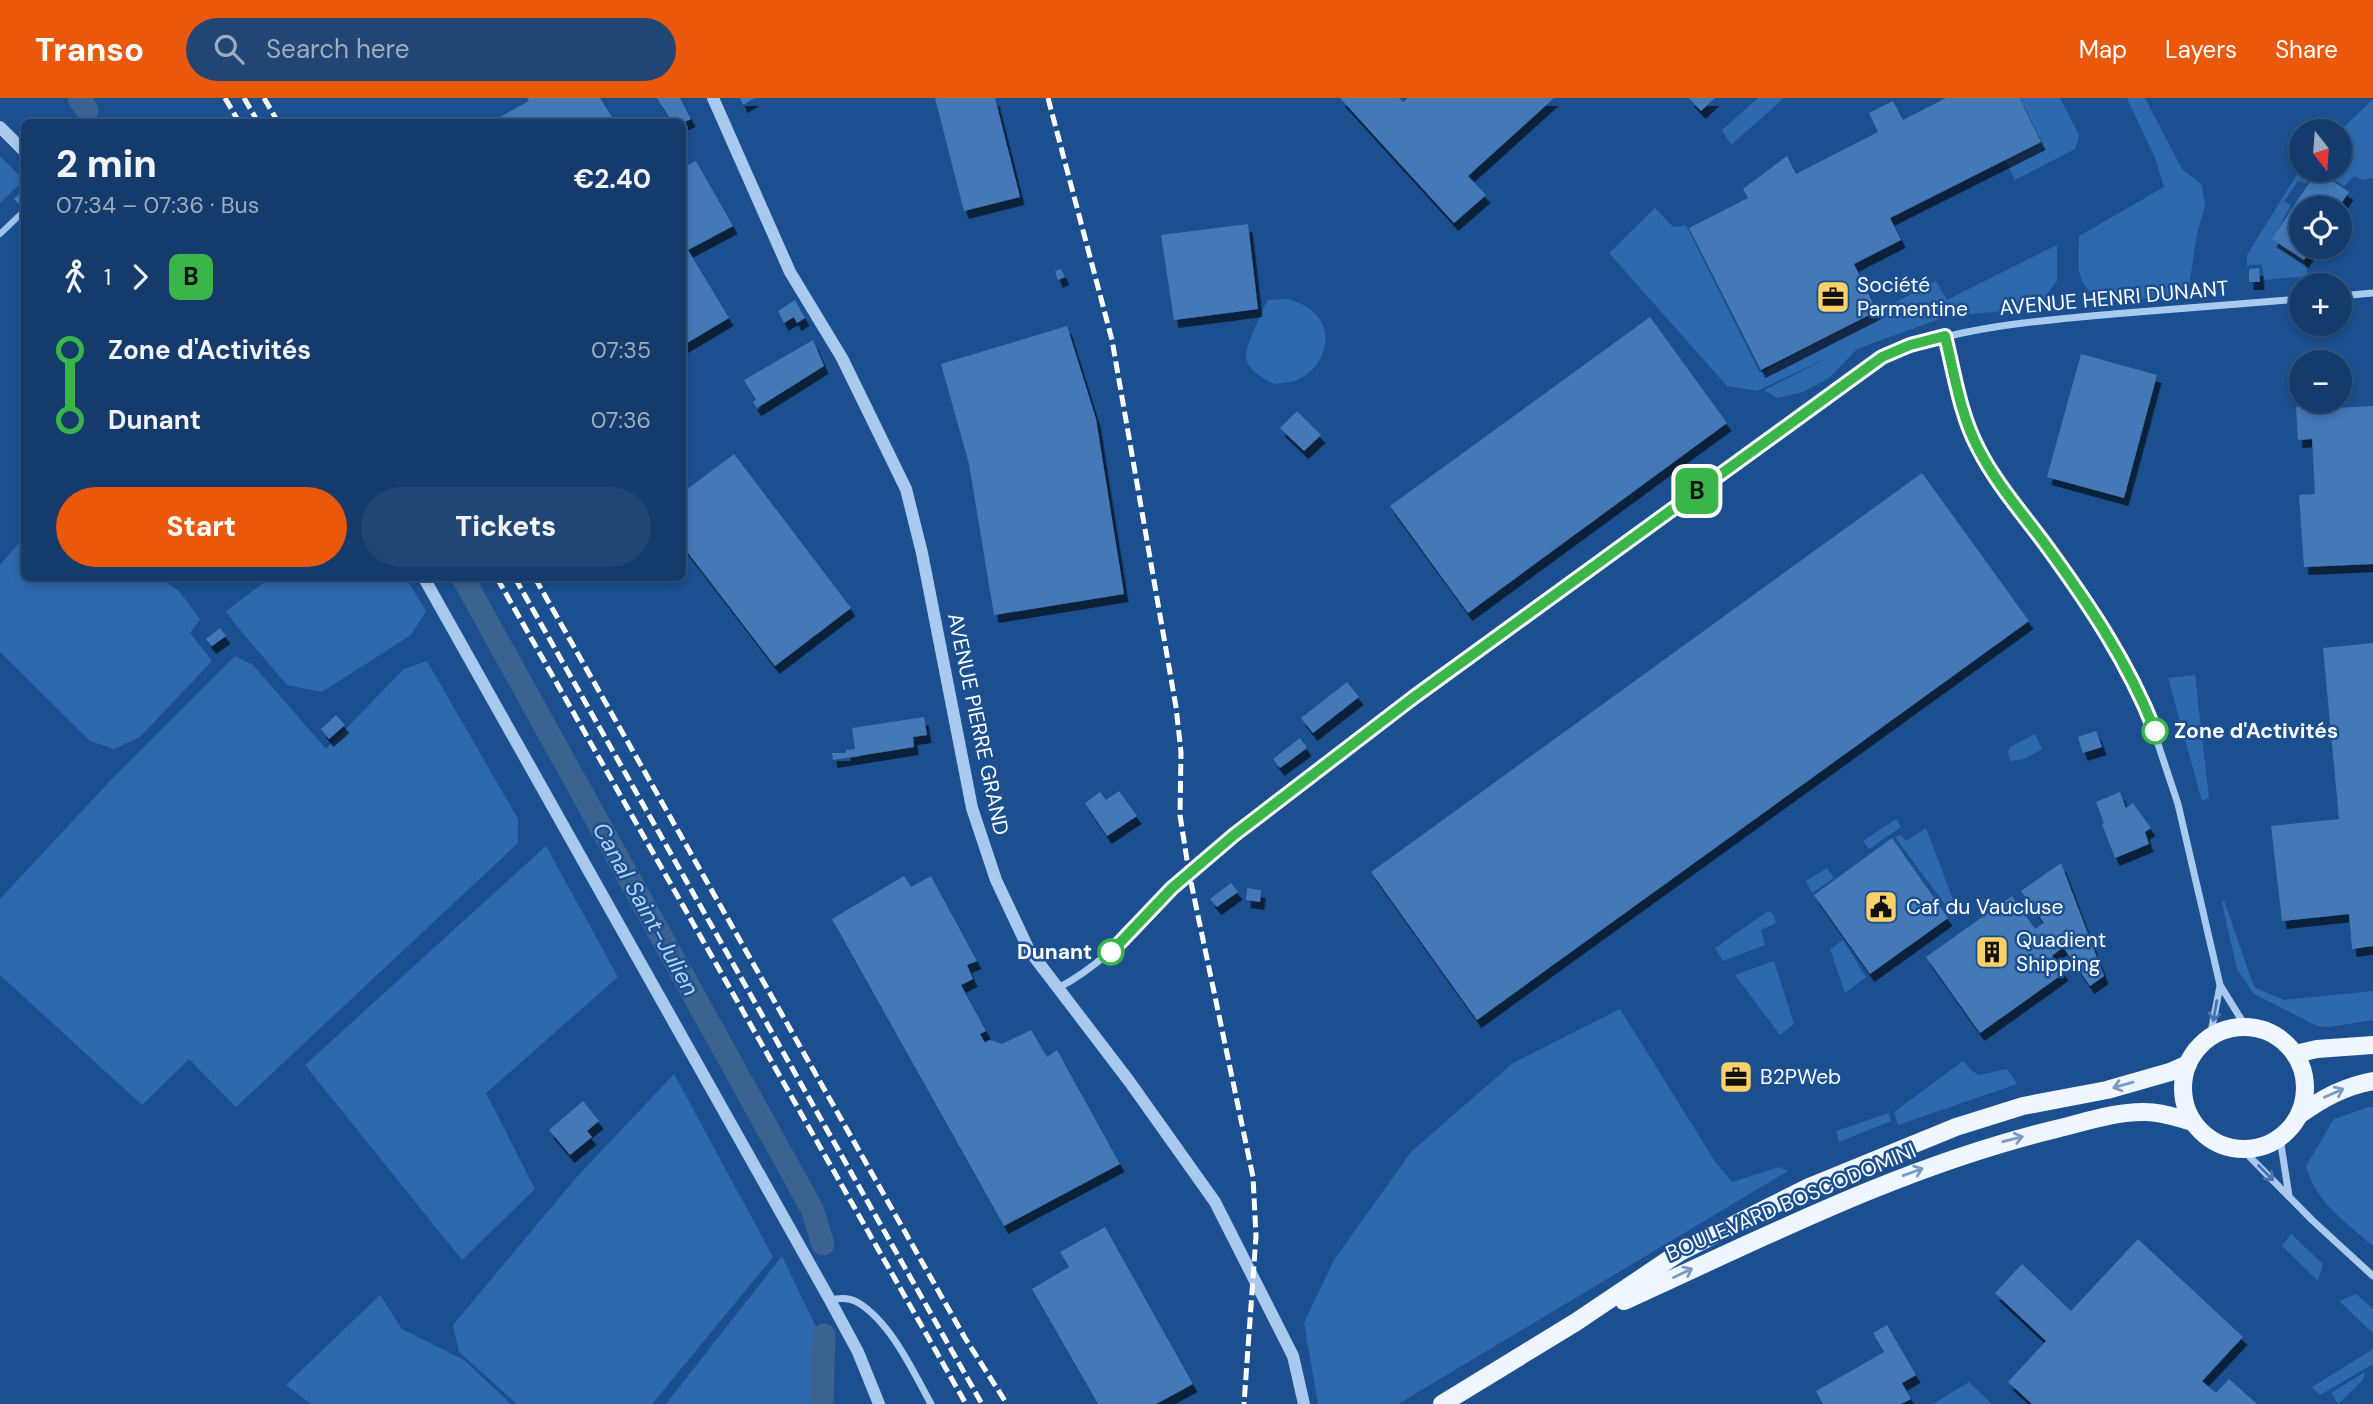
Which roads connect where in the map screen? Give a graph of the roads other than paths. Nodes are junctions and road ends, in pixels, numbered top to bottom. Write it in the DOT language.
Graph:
graph roads {
  1 [pos="713,98"];
  2 [pos="0,127"];
  3 [pos="21,148"];
  4 [pos="2373,293"];
  5 [pos="2352,295"];
  6 [pos="2289,300"];
  7 [pos="1945,336"];
  8 [pos="426,581"];
  9 [pos="2220,985"];
  10 [pos="1057,989"];
  11 [pos="2246,1027"];
  12 [pos="2210,1037"];
  13 [pos="2373,1045"];
  14 [pos="2295,1054"];
  15 [pos="2188,1064"];
  16 [pos="2373,1081"];
  17 [pos="2299,1115"];
  18 [pos="2193,1122"];
  19 [pos="2280,1138"];
  20 [pos="2242,1149"];
  21 [pos="2290,1197"];
  22 [pos="2373,1276"];
  23 [pos="830,1300"];
  24 [pos="1576,1322"];
  25 [pos="879,1404"];
  26 [pos="931,1404"];
  27 [pos="1304,1404"];
  28 [pos="1442,1404"];
  1 -- 10 [label="street, AVENUE PIERRE GRAND"];
  2 -- 3 [label="street"];
  4 -- 5 [label="street"];
  6 -- 7 [label="street, AVENUE HENRI DUNANT"];
  7 -- 9 [label="street"];
  7 -- 10 [label="street, AVENUE HENRI DUNANT"];
  8 -- 23 [label="street"];
  9 -- 11 [label="street"];
  9 -- 12 [label="street, one-way"];
  10 -- 27 [label="street, AVENUE PIERRE GRAND"];
  11 -- 12 [label="main road"];
  11 -- 14 [label="main road"];
  12 -- 15 [label="main road"];
  13 -- 14 [label="main road"];
  14 -- 17 [label="main road"];
  15 -- 18 [label="main road"];
  15 -- 24 [label="main road, BOULEVARD BOSCODOMINI, one-way"];
  17 -- 16 [label="main road, one-way"];
  17 -- 19 [label="main road"];
  18 -- 20 [label="main road"];
  24 -- 18 [label="main road, BOULEVARD BOSCODOMINI, one-way"];
  19 -- 20 [label="main road"];
  19 -- 21 [label="street"];
  20 -- 21 [label="street, one-way"];
  21 -- 22 [label="street"];
  23 -- 25 [label="street"];
  23 -- 26 [label="street"];
  24 -- 28 [label="main road, BOULEVARD BOSCODOMINI"];
}
